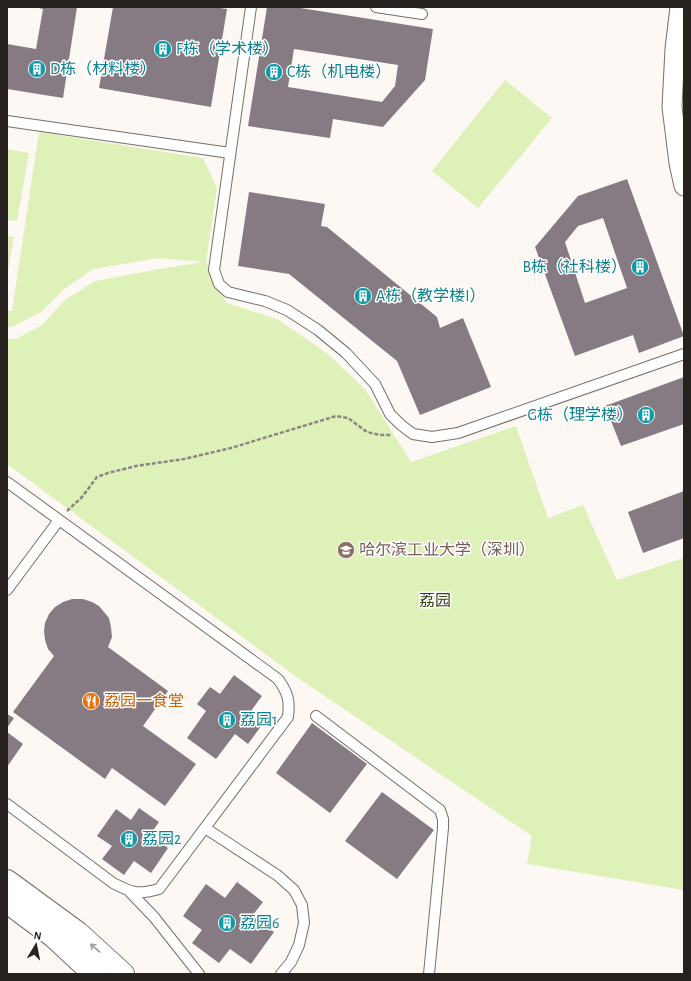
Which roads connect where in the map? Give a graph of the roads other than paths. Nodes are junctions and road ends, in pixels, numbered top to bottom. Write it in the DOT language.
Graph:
graph roads {
  1 [pos="251,7"];
  2 [pos="376,7"];
  3 [pos="680,7"];
  4 [pos="422,14"];
  5 [pos="7,121"];
  6 [pos="230,154"];
  7 [pos="684,186"];
  8 [pos="684,354"];
  9 [pos="7,482"];
  10 [pos="59,520"];
  11 [pos="7,590"];
  12 [pos="316,716"];
  13 [pos="7,804"];
  14 [pos="205,828"];
  15 [pos="7,881"];
  16 [pos="130,892"];
  17 [pos="7,902"];
  18 [pos="94,974"];
  19 [pos="124,974"];
  20 [pos="199,974"];
  21 [pos="281,974"];
  22 [pos="429,974"];
  1 -- 6 [label="lane"];
  2 -- 4 [label="lane"];
  3 -- 7 [label="street"];
  5 -- 6 [label="lane"];
  6 -- 8 [label="lane"];
  9 -- 10 [label="lane"];
  10 -- 11 [label="lane"];
  10 -- 14 [label="lane"];
  12 -- 22 [label="lane"];
  13 -- 16 [label="lane"];
  14 -- 16 [label="lane"];
  14 -- 21 [label="lane"];
  19 -- 15 [label="street, one-way"];
  16 -- 20 [label="lane"];
  17 -- 18 [label="street"];
}
